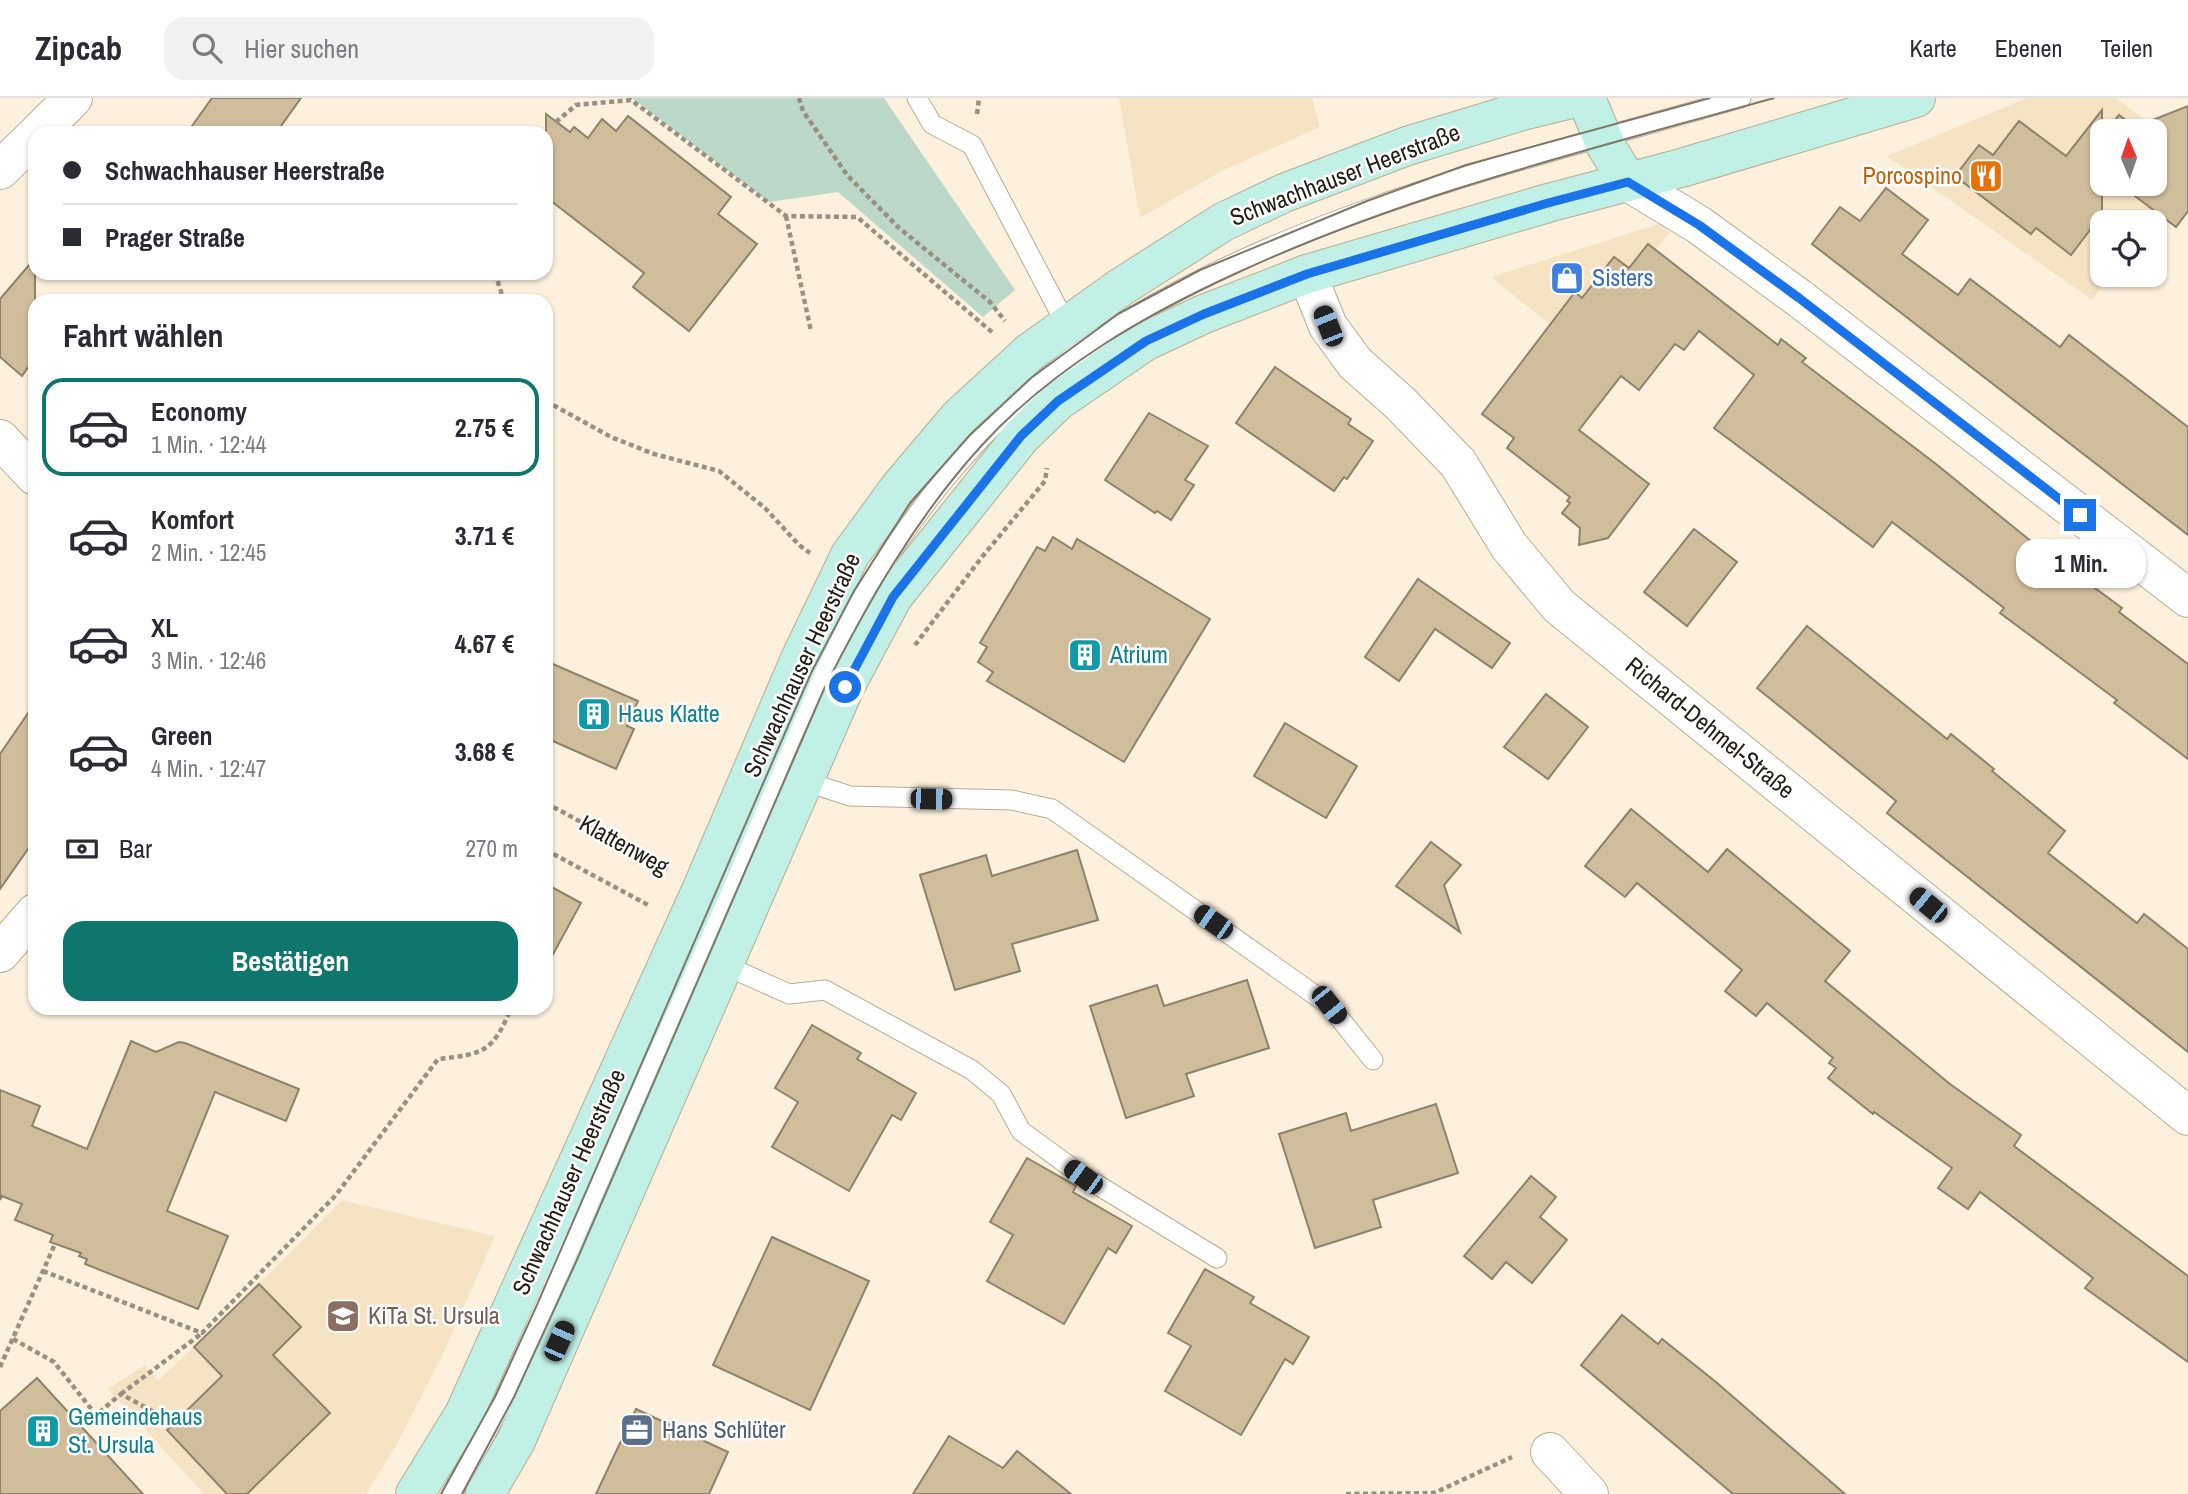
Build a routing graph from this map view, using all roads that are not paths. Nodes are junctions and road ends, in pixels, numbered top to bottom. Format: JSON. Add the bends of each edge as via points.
{"nodes":[{"id":1,"x":73,"y":98,"type":"edge"},
{"id":2,"x":917,"y":98,"type":"edge"},
{"id":3,"x":1575,"y":98,"type":"edge"},
{"id":4,"x":1586,"y":98,"type":"edge"},
{"id":5,"x":1741,"y":98,"type":"edge"},
{"id":6,"x":1916,"y":98,"type":"edge"},
{"id":7,"x":44,"y":126,"type":"edge"},
{"id":8,"x":1603,"y":138,"type":"junction"},
{"id":9,"x":28,"y":142,"type":"edge"},
{"id":10,"x":0,"y":170,"type":"edge"},
{"id":11,"x":1628,"y":182,"type":"junction"},
{"id":12,"x":1307,"y":274,"type":"junction"},
{"id":13,"x":1067,"y":326,"type":"junction"},
{"id":14,"x":0,"y":439,"type":"edge"},
{"id":15,"x":28,"y":469,"type":"edge"},
{"id":16,"x":2188,"y":598,"type":"edge"},
{"id":17,"x":804,"y":781,"type":"junction"},
{"id":18,"x":28,"y":921,"type":"edge"},
{"id":19,"x":0,"y":953,"type":"edge"},
{"id":20,"x":724,"y":965,"type":"junction"},
{"id":21,"x":1373,"y":1060,"type":"dead end"},
{"id":22,"x":2188,"y":1116,"type":"edge"},
{"id":23,"x":1217,"y":1258,"type":"dead end"},
{"id":24,"x":1550,"y":1452,"type":"road end"},
{"id":25,"x":415,"y":1494,"type":"edge"},
{"id":26,"x":452,"y":1494,"type":"edge"},
{"id":27,"x":485,"y":1494,"type":"edge"},
{"id":28,"x":1589,"y":1494,"type":"edge"}],
"edges":[{"from":1,"to":7,"type":"street"},
{"from":2,"to":13,"type":"lane","via":[[932,124],[972,145]]},
{"from":3,"to":13,"type":"main road","name":"Schwachhauser Heerstraße","via":[[1407,146],[1284,193],[1223,222]]},
{"from":4,"to":8,"type":"main road"},
{"from":5,"to":8,"type":"lane"},
{"from":6,"to":11,"type":"main road","name":"Schwachhauser Heerstraße"},
{"from":8,"to":11,"type":"main road"},
{"from":8,"to":26,"type":"lane","via":[[1419,191],[1300,236],[1174,293],[1049,375],[978,439],[937,486],[887,557],[818,678],[498,1410]]},
{"from":9,"to":10,"type":"street"},
{"from":11,"to":12,"type":"main road","name":"Schwachhauser Heerstraße"},
{"from":11,"to":16,"type":"street","via":[[1699,225],[1799,298]]},
{"from":12,"to":17,"type":"main road","name":"Schwachhauser Heerstraße","via":[[1146,341],[1058,401],[1021,436],[893,597],[845,687]]},
{"from":12,"to":22,"type":"street","name":"Richard-Dehmel-Straße","via":[[1328,326],[1355,363],[1458,463],[1509,546],[1559,606]]},
{"from":13,"to":25,"type":"main road","name":"Schwachhauser Heerstraße","via":[[960,416],[850,555],[464,1414]]},
{"from":14,"to":15,"type":"street"},
{"from":17,"to":20,"type":"main road","name":"Schwachhauser Heerstraße"},
{"from":17,"to":21,"type":"lane","name":"Schwachhauser Heerstraße","via":[[850,796],[1012,800],[1052,809],[1329,1005]]},
{"from":18,"to":19,"type":"street"},
{"from":20,"to":23,"type":"lane","via":[[789,994],[825,990],[972,1070],[1001,1094],[1021,1131],[1083,1177]]},
{"from":20,"to":27,"type":"main road","name":"Schwachhauser Heerstraße","via":[[516,1441]]},
{"from":24,"to":28,"type":"street"}]}
